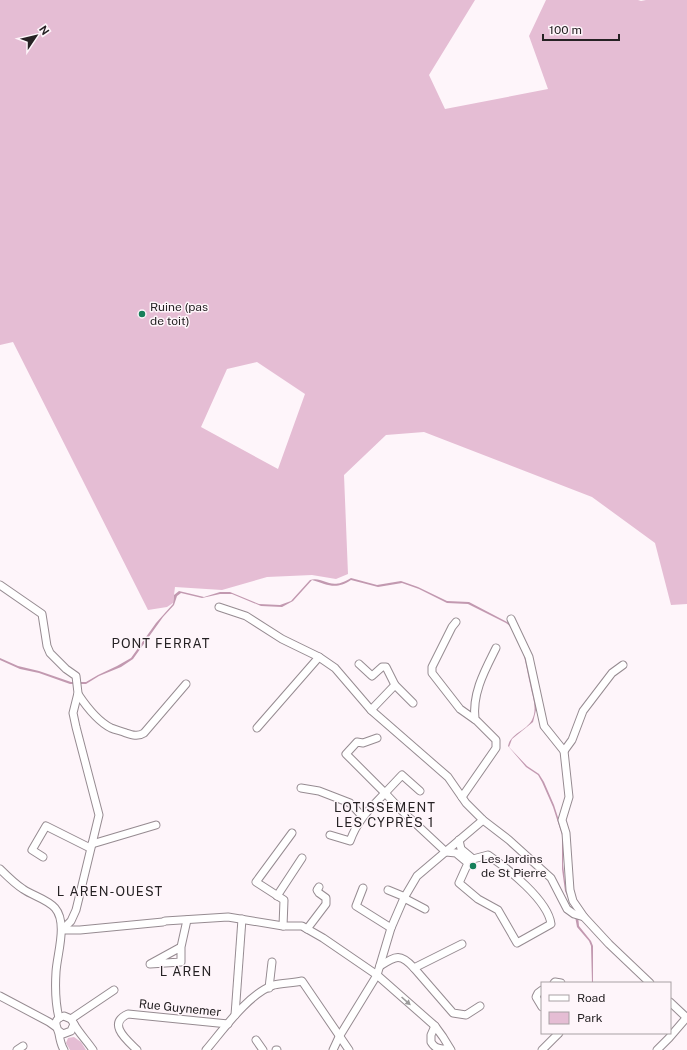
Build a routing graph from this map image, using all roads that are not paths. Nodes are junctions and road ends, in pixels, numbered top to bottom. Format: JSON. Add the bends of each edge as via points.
{"nodes":[{"id":1,"x":0,"y":585,"type":"edge"},
{"id":2,"x":219,"y":606,"type":"dead end"},
{"id":3,"x":511,"y":619,"type":"dead end"},
{"id":4,"x":456,"y":622,"type":"dead end"},
{"id":5,"x":496,"y":648,"type":"dead end"},
{"id":6,"x":319,"y":657,"type":"junction"},
{"id":7,"x":359,"y":664,"type":"dead end"},
{"id":8,"x":623,"y":665,"type":"dead end"},
{"id":9,"x":186,"y":684,"type":"dead end"},
{"id":10,"x":395,"y":685,"type":"junction"},
{"id":11,"x":78,"y":694,"type":"junction"},
{"id":12,"x":413,"y":703,"type":"dead end"},
{"id":13,"x":371,"y":710,"type":"junction"},
{"id":14,"x":475,"y":719,"type":"junction"},
{"id":15,"x":257,"y":728,"type":"dead end"},
{"id":16,"x":377,"y":738,"type":"dead end"},
{"id":17,"x":564,"y":751,"type":"junction"},
{"id":18,"x":301,"y":788,"type":"dead end"},
{"id":19,"x":420,"y":791,"type":"dead end"},
{"id":20,"x":386,"y":793,"type":"junction"},
{"id":21,"x":462,"y":797,"type":"junction"},
{"id":22,"x":362,"y":816,"type":"junction"},
{"id":23,"x":483,"y":820,"type":"junction"},
{"id":24,"x":156,"y":825,"type":"dead end"},
{"id":25,"x":292,"y":833,"type":"dead end"},
{"id":26,"x":330,"y":835,"type":"dead end"},
{"id":27,"x":459,"y":840,"type":"junction"},
{"id":28,"x":91,"y":846,"type":"junction"},
{"id":29,"x":446,"y":852,"type":"junction"},
{"id":30,"x":43,"y":857,"type":"dead end"},
{"id":31,"x":302,"y":858,"type":"dead end"},
{"id":32,"x":470,"y":861,"type":"junction"},
{"id":33,"x":0,"y":869,"type":"edge"},
{"id":34,"x":319,"y":887,"type":"dead end"},
{"id":35,"x":363,"y":888,"type":"dead end"},
{"id":36,"x":388,"y":890,"type":"dead end"},
{"id":37,"x":277,"y":896,"type":"junction"},
{"id":38,"x":404,"y":898,"type":"junction"},
{"id":39,"x":425,"y":910,"type":"dead end"},
{"id":40,"x":579,"y":916,"type":"junction"},
{"id":41,"x":242,"y":919,"type":"junction"},
{"id":42,"x":187,"y":920,"type":"junction"},
{"id":43,"x":283,"y":926,"type":"junction"},
{"id":44,"x":391,"y":928,"type":"junction"},
{"id":45,"x":307,"y":929,"type":"junction"},
{"id":46,"x":62,"y":930,"type":"junction"},
{"id":47,"x":462,"y":944,"type":"dead end"},
{"id":48,"x":180,"y":947,"type":"dead end"},
{"id":49,"x":272,"y":962,"type":"dead end"},
{"id":50,"x":380,"y":966,"type":"junction"},
{"id":51,"x":414,"y":968,"type":"junction"},
{"id":52,"x":378,"y":975,"type":"junction"},
{"id":53,"x":649,"y":982,"type":"edge"},
{"id":54,"x":269,"y":988,"type":"junction"},
{"id":55,"x":114,"y":990,"type":"dead end"},
{"id":56,"x":541,"y":991,"type":"edge"},
{"id":57,"x":0,"y":996,"type":"edge"},
{"id":58,"x":671,"y":1003,"type":"edge"},
{"id":59,"x":541,"y":1005,"type":"edge"},
{"id":60,"x":480,"y":1006,"type":"dead end"},
{"id":61,"x":235,"y":1015,"type":"junction"},
{"id":62,"x":687,"y":1018,"type":"edge"},
{"id":63,"x":228,"y":1024,"type":"junction"},
{"id":64,"x":66,"y":1025,"type":"junction"},
{"id":65,"x":435,"y":1026,"type":"junction"},
{"id":66,"x":558,"y":1034,"type":"edge"},
{"id":67,"x":339,"y":1037,"type":"junction"},
{"id":68,"x":256,"y":1040,"type":"dead end"},
{"id":69,"x":450,"y":1049,"type":"edge"},
{"id":70,"x":64,"y":1050,"type":"edge"},
{"id":71,"x":93,"y":1050,"type":"edge"},
{"id":72,"x":137,"y":1050,"type":"edge"},
{"id":73,"x":206,"y":1050,"type":"edge"},
{"id":74,"x":263,"y":1050,"type":"edge"},
{"id":75,"x":333,"y":1050,"type":"edge"},
{"id":76,"x":349,"y":1050,"type":"edge"},
{"id":77,"x":542,"y":1050,"type":"edge"},
{"id":78,"x":657,"y":1050,"type":"edge"}],
"edges":[{"from":1,"to":11,"type":"street","via":[[42,614],[50,653],[74,674]]},
{"from":2,"to":6,"type":"street","via":[[246,616],[282,639]]},
{"from":3,"to":17,"type":"street","via":[[529,657],[544,726]]},
{"from":4,"to":14,"type":"street","via":[[432,667],[432,673],[460,708]]},
{"from":5,"to":14,"type":"street","via":[[477,691],[473,708]]},
{"from":6,"to":13,"type":"street","via":[[335,668]]},
{"from":6,"to":15,"type":"street"},
{"from":7,"to":10,"type":"street","via":[[372,676],[382,667],[386,667]]},
{"from":8,"to":17,"type":"street","via":[[612,673],[583,711],[572,740]]},
{"from":9,"to":11,"type":"street","via":[[144,732],[138,735],[109,727],[96,717]]},
{"from":10,"to":12,"type":"street"},
{"from":10,"to":13,"type":"street"},
{"from":11,"to":28,"type":"street","via":[[73,713],[99,815]]},
{"from":13,"to":21,"type":"street","via":[[448,777]]},
{"from":14,"to":21,"type":"street","via":[[496,740],[496,748]]},
{"from":16,"to":20,"type":"street","via":[[363,743],[356,742],[346,754]]},
{"from":17,"to":40,"type":"street","via":[[569,797],[562,820],[566,833],[570,890]]},
{"from":18,"to":22,"type":"street","via":[[319,791],[350,803]]},
{"from":19,"to":20,"type":"street","via":[[402,775]]},
{"from":20,"to":22,"type":"street"},
{"from":20,"to":29,"type":"street"},
{"from":21,"to":23,"type":"street"},
{"from":22,"to":26,"type":"street","via":[[350,841]]},
{"from":23,"to":27,"type":"street"},
{"from":23,"to":40,"type":"street","via":[[551,878],[567,908]]},
{"from":24,"to":28,"type":"street"},
{"from":25,"to":37,"type":"street","via":[[256,882]]},
{"from":27,"to":29,"type":"street"},
{"from":27,"to":32,"type":"street","via":[[461,849]]},
{"from":28,"to":30,"type":"street","via":[[46,826],[32,850]]},
{"from":28,"to":46,"type":"street","via":[[76,910],[71,921]]},
{"from":29,"to":32,"type":"street","via":[[456,853]]},
{"from":29,"to":38,"type":"street","via":[[417,876]]},
{"from":31,"to":37,"type":"street"},
{"from":32,"to":32,"type":"street","via":[[459,883],[478,899],[498,910],[517,943],[551,924],[550,916],[538,899],[500,863],[488,855]]},
{"from":33,"to":46,"type":"street","via":[[23,889],[56,909]]},
{"from":34,"to":45,"type":"street","via":[[317,890],[326,898],[326,904]]},
{"from":35,"to":44,"type":"street","via":[[356,906]]},
{"from":36,"to":38,"type":"street"},
{"from":37,"to":43,"type":"street","via":[[284,900]]},
{"from":38,"to":39,"type":"street"},
{"from":38,"to":44,"type":"street"},
{"from":40,"to":53,"type":"street"},
{"from":41,"to":42,"type":"street","via":[[228,917]]},
{"from":41,"to":43,"type":"street"},
{"from":41,"to":61,"type":"street"},
{"from":42,"to":46,"type":"street"},
{"from":42,"to":48,"type":"street"},
{"from":43,"to":45,"type":"street","via":[[302,926]]},
{"from":44,"to":50,"type":"street"},
{"from":45,"to":52,"type":"street"},
{"from":46,"to":64,"type":"street","via":[[56,959],[55,995],[57,1008]]},
{"from":47,"to":51,"type":"street"},
{"from":49,"to":54,"type":"street"},
{"from":50,"to":51,"type":"street","via":[[400,957]]},
{"from":50,"to":52,"type":"street"},
{"from":51,"to":60,"type":"street","via":[[453,1013],[466,1016]]},
{"from":52,"to":65,"type":"street","one_way":true},
{"from":52,"to":67,"type":"street"},
{"from":54,"to":61,"type":"street","via":[[258,994]]},
{"from":54,"to":67,"type":"street","via":[[302,981]]},
{"from":55,"to":64,"type":"street"},
{"from":56,"to":59,"type":"street","via":[[536,997]]},
{"from":57,"to":64,"type":"street","via":[[49,1022]]},
{"from":58,"to":62,"type":"street"},
{"from":61,"to":63,"type":"street"},
{"from":62,"to":78,"type":"street"},
{"from":63,"to":72,"type":"street","name":"Rue Guynemer","via":[[128,1014],[120,1020],[120,1031]]},
{"from":63,"to":73,"type":"street"},
{"from":64,"to":70,"type":"street","via":[[60,1042]]},
{"from":64,"to":71,"type":"street","via":[[83,1036]]},
{"from":65,"to":69,"type":"street"},
{"from":65,"to":69,"type":"street","via":[[431,1042],[437,1048]]},
{"from":66,"to":77,"type":"street"},
{"from":67,"to":75,"type":"street"},
{"from":67,"to":76,"type":"street"},
{"from":68,"to":74,"type":"street"}]}
